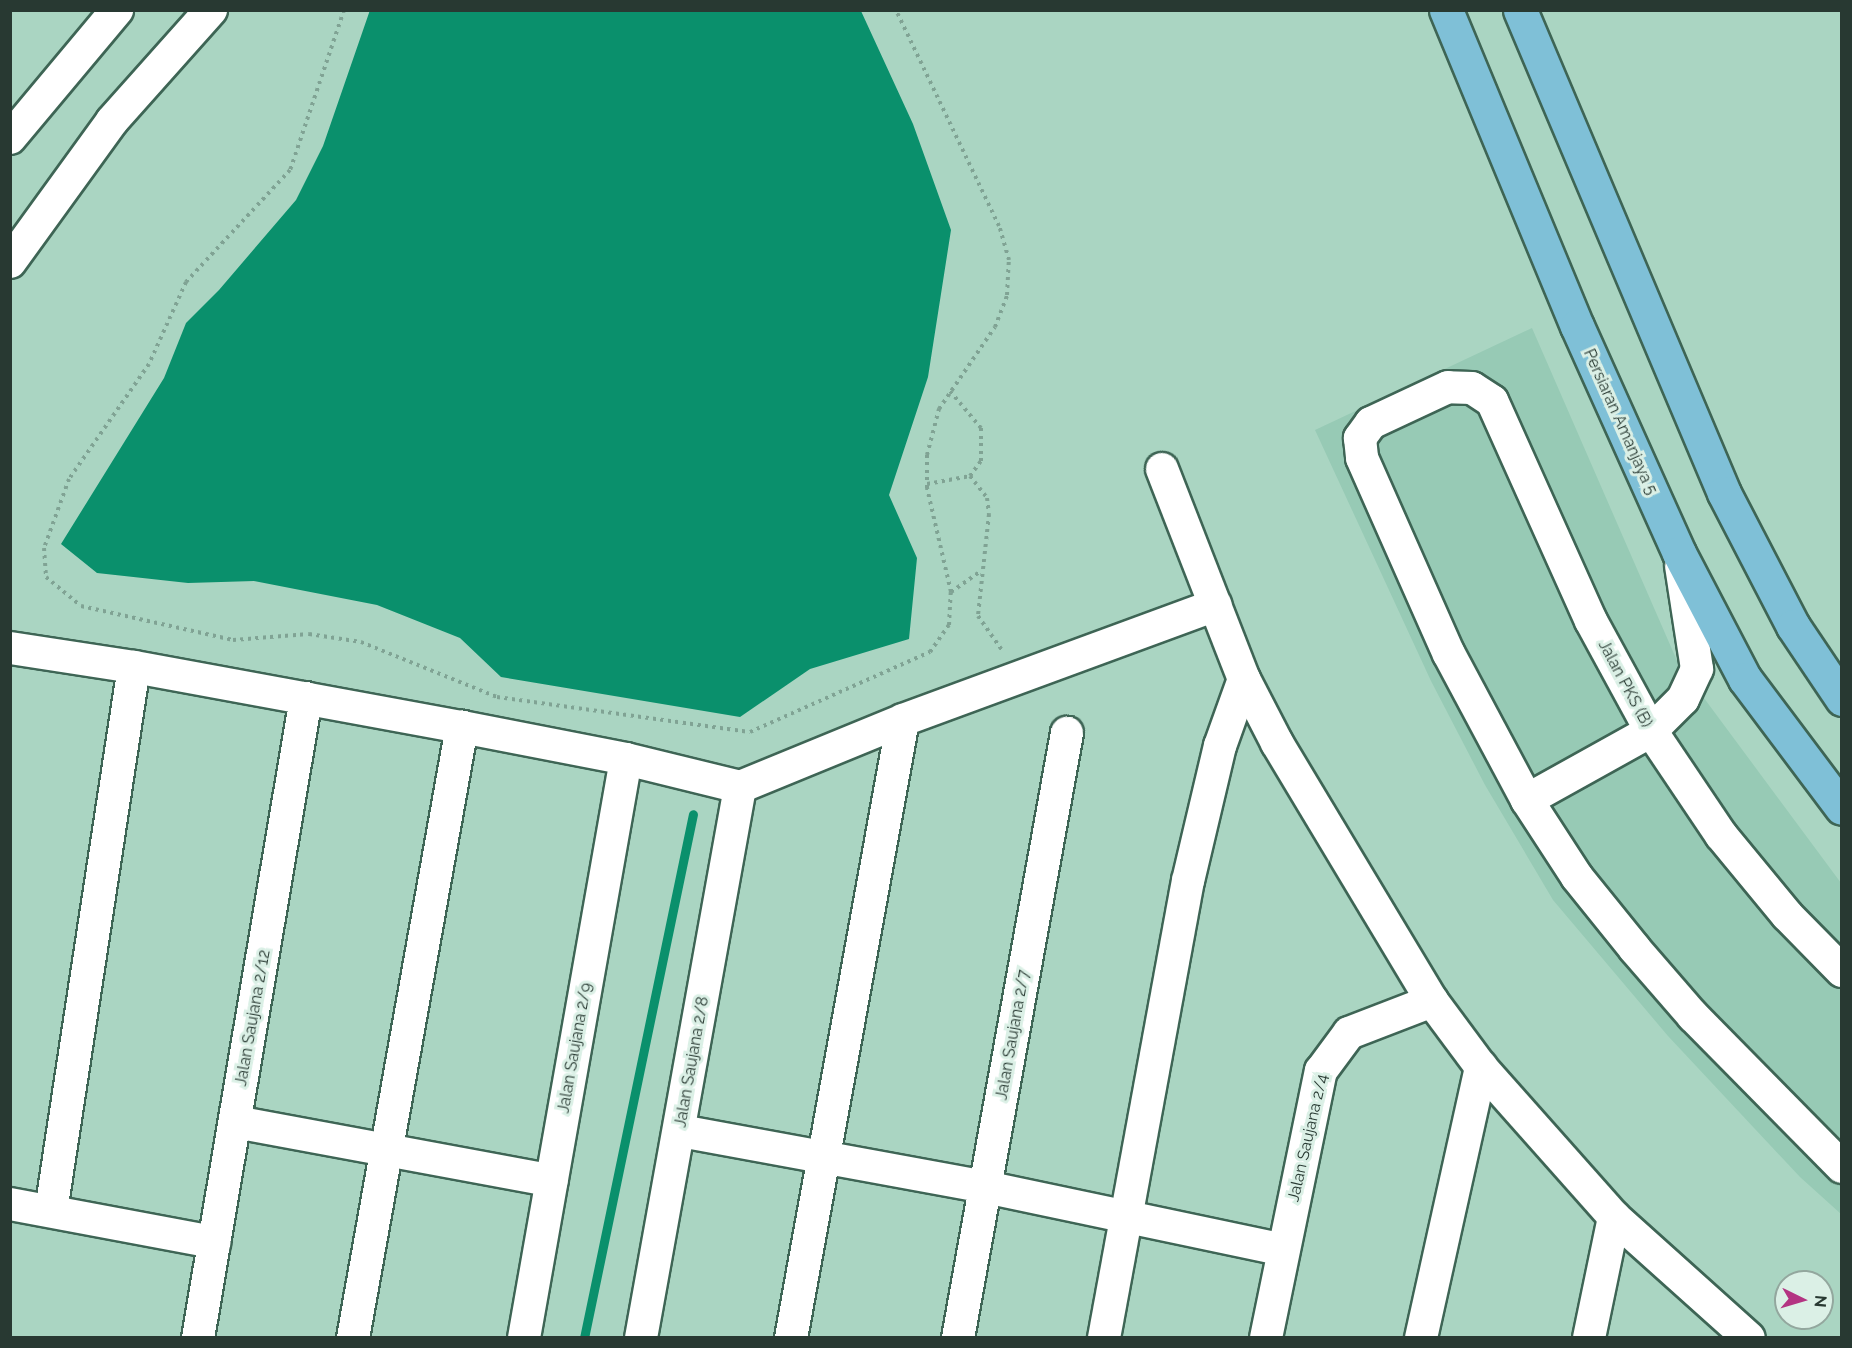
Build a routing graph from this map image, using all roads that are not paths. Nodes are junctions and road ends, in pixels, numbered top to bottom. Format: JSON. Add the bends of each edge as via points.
{"nodes":[{"id":1,"x":117,"y":10,"type":"edge"},
{"id":2,"x":211,"y":10,"type":"edge"},
{"id":3,"x":1446,"y":10,"type":"edge"},
{"id":4,"x":1520,"y":10,"type":"edge"},
{"id":5,"x":10,"y":138,"type":"edge"},
{"id":6,"x":10,"y":262,"type":"edge"},
{"id":7,"x":1162,"y":469,"type":"dead end"},
{"id":8,"x":1679,"y":553,"type":"junction"},
{"id":9,"x":1216,"y":605,"type":"junction"},
{"id":10,"x":10,"y":648,"type":"edge"},
{"id":11,"x":134,"y":667,"type":"junction"},
{"id":12,"x":1244,"y":679,"type":"junction"},
{"id":13,"x":306,"y":698,"type":"junction"},
{"id":14,"x":1842,"y":699,"type":"edge"},
{"id":15,"x":903,"y":720,"type":"junction"},
{"id":16,"x":462,"y":727,"type":"junction"},
{"id":17,"x":1651,"y":731,"type":"junction"},
{"id":18,"x":1067,"y":733,"type":"dead end"},
{"id":19,"x":626,"y":759,"type":"junction"},
{"id":20,"x":740,"y":787,"type":"junction"},
{"id":21,"x":1527,"y":800,"type":"junction"},
{"id":22,"x":1842,"y":807,"type":"edge"},
{"id":23,"x":1842,"y":971,"type":"edge"},
{"id":24,"x":1432,"y":1001,"type":"junction"},
{"id":25,"x":1481,"y":1067,"type":"junction"},
{"id":26,"x":235,"y":1122,"type":"junction"},
{"id":27,"x":680,"y":1131,"type":"junction"},
{"id":28,"x":386,"y":1148,"type":"junction"},
{"id":29,"x":823,"y":1156,"type":"junction"},
{"id":30,"x":1842,"y":1167,"type":"edge"},
{"id":31,"x":552,"y":1181,"type":"junction"},
{"id":32,"x":986,"y":1187,"type":"junction"},
{"id":33,"x":10,"y":1204,"type":"edge"},
{"id":34,"x":51,"y":1211,"type":"junction"},
{"id":35,"x":1614,"y":1217,"type":"junction"},
{"id":36,"x":1127,"y":1219,"type":"junction"},
{"id":37,"x":214,"y":1242,"type":"junction"},
{"id":38,"x":1282,"y":1250,"type":"junction"},
{"id":39,"x":1747,"y":1337,"type":"edge"},
{"id":40,"x":198,"y":1338,"type":"edge"},
{"id":41,"x":353,"y":1338,"type":"edge"},
{"id":42,"x":524,"y":1338,"type":"edge"},
{"id":43,"x":641,"y":1338,"type":"edge"},
{"id":44,"x":791,"y":1338,"type":"edge"},
{"id":45,"x":958,"y":1338,"type":"edge"},
{"id":46,"x":1104,"y":1338,"type":"edge"},
{"id":47,"x":1266,"y":1338,"type":"edge"},
{"id":48,"x":1420,"y":1338,"type":"edge"},
{"id":49,"x":1589,"y":1338,"type":"edge"}],
"edges":[{"from":1,"to":5,"type":"street"},
{"from":2,"to":6,"type":"street","via":[[105,130]]},
{"from":3,"to":8,"type":"main road","name":"Persiaran Amanjaya 5","via":[[1577,326]]},
{"from":4,"to":14,"type":"main road","via":[[1724,493],[1793,626]]},
{"from":7,"to":9,"type":"street"},
{"from":8,"to":17,"type":"street","via":[[1697,669],[1683,699]]},
{"from":8,"to":22,"type":"main road","name":"Persiaran Amanjaya 5","via":[[1745,679]]},
{"from":9,"to":12,"type":"street"},
{"from":9,"to":15,"type":"street"},
{"from":10,"to":11,"type":"street"},
{"from":11,"to":13,"type":"street"},
{"from":11,"to":34,"type":"street"},
{"from":12,"to":24,"type":"street","via":[[1277,743]]},
{"from":12,"to":36,"type":"street","via":[[1220,746],[1188,880]]},
{"from":13,"to":16,"type":"street"},
{"from":13,"to":26,"type":"street","name":"Jalan Saujana 2/12"},
{"from":15,"to":20,"type":"street"},
{"from":15,"to":29,"type":"street"},
{"from":16,"to":19,"type":"street"},
{"from":16,"to":28,"type":"street"},
{"from":17,"to":21,"type":"street"},
{"from":17,"to":21,"type":"street","name":"Jalan PKS (B)","via":[[1591,621],[1492,401],[1472,388],[1448,387],[1371,423],[1360,438],[1362,458],[1449,654]]},
{"from":17,"to":23,"type":"street","name":"Jalan PKS (B)","via":[[1721,835],[1787,915]]},
{"from":18,"to":32,"type":"street","name":"Jalan Saujana 2/7"},
{"from":19,"to":20,"type":"street"},
{"from":19,"to":31,"type":"street","name":"Jalan Saujana 2/9"},
{"from":20,"to":27,"type":"street","name":"Jalan Saujana 2/8"},
{"from":21,"to":30,"type":"street","via":[[1577,877],[1657,974]]},
{"from":24,"to":25,"type":"street"},
{"from":24,"to":38,"type":"street","name":"Jalan Saujana 2/4","via":[[1349,1034],[1321,1071]]},
{"from":25,"to":35,"type":"street"},
{"from":25,"to":48,"type":"street"},
{"from":26,"to":28,"type":"street"},
{"from":26,"to":37,"type":"street","name":"Jalan Saujana 2/12"},
{"from":27,"to":29,"type":"street"},
{"from":27,"to":43,"type":"street","name":"Jalan Saujana 2/8"},
{"from":28,"to":31,"type":"street"},
{"from":28,"to":41,"type":"street"},
{"from":29,"to":32,"type":"street"},
{"from":29,"to":44,"type":"street"},
{"from":31,"to":42,"type":"street","name":"Jalan Saujana 2/9"},
{"from":32,"to":36,"type":"street"},
{"from":32,"to":45,"type":"street","name":"Jalan Saujana 2/7"},
{"from":33,"to":34,"type":"street"},
{"from":34,"to":37,"type":"street"},
{"from":35,"to":39,"type":"street"},
{"from":35,"to":49,"type":"street"},
{"from":36,"to":38,"type":"street"},
{"from":36,"to":46,"type":"street"},
{"from":37,"to":40,"type":"street","name":"Jalan Saujana 2/12"},
{"from":38,"to":47,"type":"street","name":"Jalan Saujana 2/4"}]}
